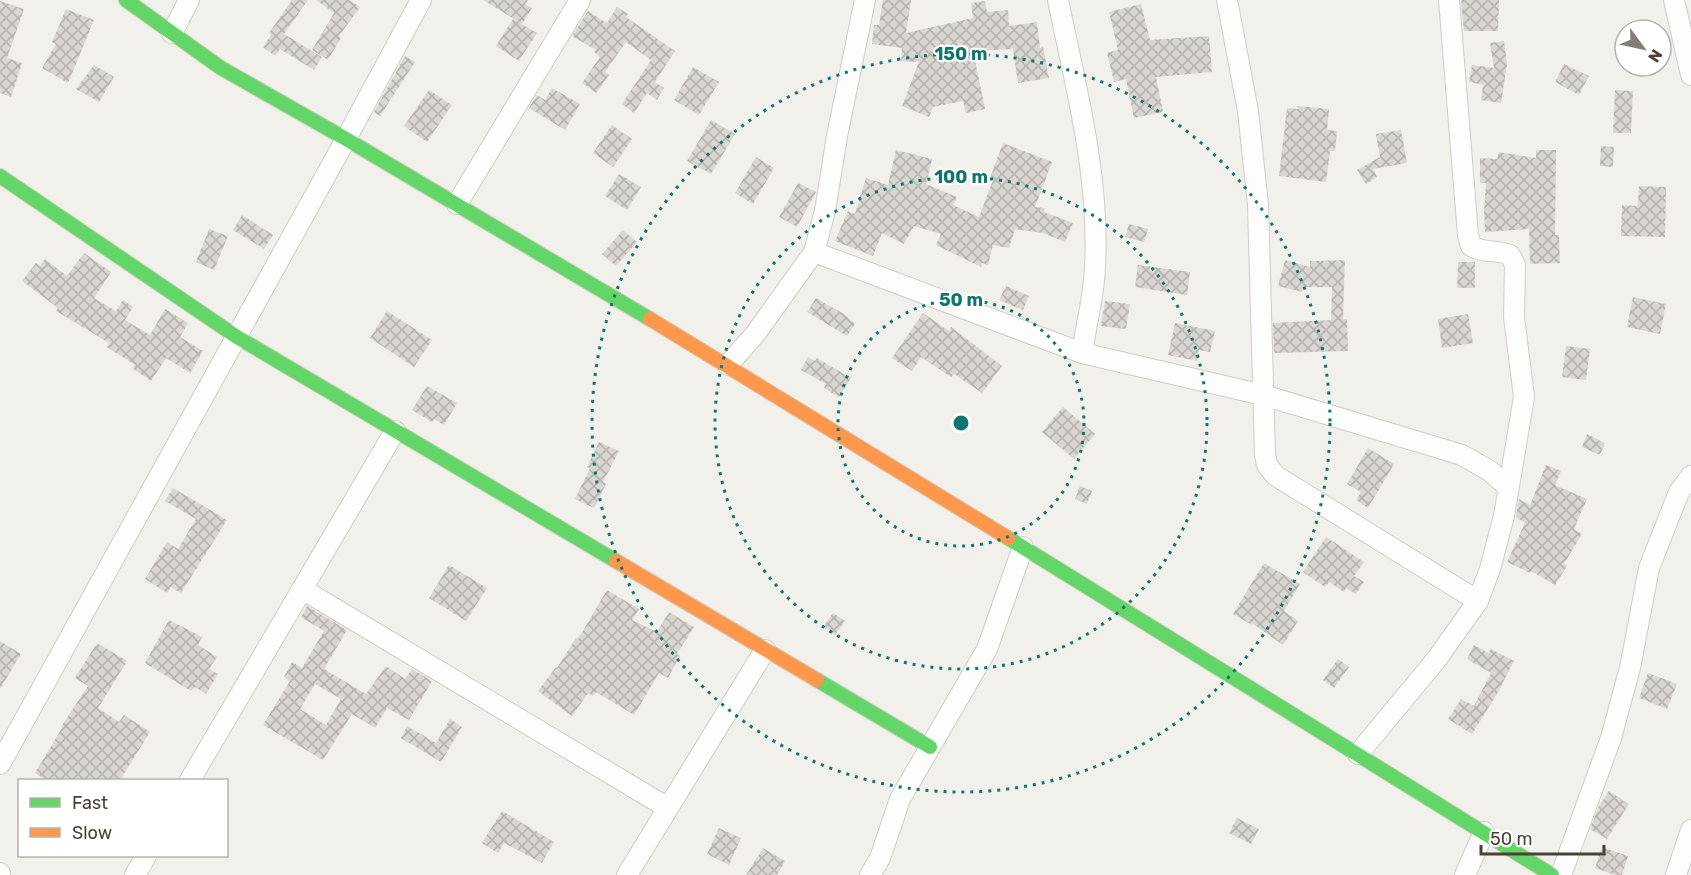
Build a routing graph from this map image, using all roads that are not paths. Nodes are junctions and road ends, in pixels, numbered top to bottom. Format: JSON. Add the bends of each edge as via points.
{"nodes":[{"id":1,"x":126,"y":0,"type":"edge"},
{"id":2,"x":189,"y":0,"type":"edge"},
{"id":3,"x":421,"y":0,"type":"edge"},
{"id":4,"x":580,"y":0,"type":"edge"},
{"id":5,"x":865,"y":0,"type":"edge"},
{"id":6,"x":1058,"y":0,"type":"edge"},
{"id":7,"x":1227,"y":0,"type":"edge"},
{"id":8,"x":1449,"y":0,"type":"edge"},
{"id":9,"x":1674,"y":0,"type":"edge"},
{"id":10,"x":172,"y":33,"type":"junction"},
{"id":11,"x":1691,"y":75,"type":"edge"},
{"id":12,"x":346,"y":139,"type":"junction"},
{"id":13,"x":0,"y":176,"type":"edge"},
{"id":14,"x":457,"y":204,"type":"junction"},
{"id":15,"x":814,"y":252,"type":"junction"},
{"id":16,"x":237,"y":337,"type":"junction"},
{"id":17,"x":1082,"y":354,"type":"junction"},
{"id":18,"x":728,"y":365,"type":"junction"},
{"id":19,"x":1263,"y":395,"type":"junction"},
{"id":20,"x":395,"y":431,"type":"junction"},
{"id":21,"x":1691,"y":476,"type":"edge"},
{"id":22,"x":1509,"y":488,"type":"junction"},
{"id":23,"x":1023,"y":547,"type":"junction"},
{"id":24,"x":302,"y":589,"type":"junction"},
{"id":25,"x":1478,"y":601,"type":"junction"},
{"id":26,"x":765,"y":650,"type":"junction"},
{"id":27,"x":930,"y":747,"type":"junction"},
{"id":28,"x":1358,"y":754,"type":"junction"},
{"id":29,"x":0,"y":764,"type":"edge"},
{"id":30,"x":191,"y":779,"type":"edge"},
{"id":31,"x":668,"y":808,"type":"junction"},
{"id":32,"x":1691,"y":830,"type":"edge"},
{"id":33,"x":1484,"y":832,"type":"junction"},
{"id":34,"x":145,"y":857,"type":"edge"},
{"id":35,"x":135,"y":875,"type":"edge"},
{"id":36,"x":627,"y":875,"type":"edge"},
{"id":37,"x":870,"y":875,"type":"edge"},
{"id":38,"x":1466,"y":875,"type":"edge"},
{"id":39,"x":1552,"y":875,"type":"edge"},
{"id":40,"x":1561,"y":875,"type":"edge"},
{"id":41,"x":1676,"y":875,"type":"edge"}],
"edges":[{"from":1,"to":10,"type":"street"},
{"from":2,"to":10,"type":"street"},
{"from":3,"to":12,"type":"street"},
{"from":4,"to":14,"type":"street"},
{"from":5,"to":15,"type":"street"},
{"from":6,"to":17,"type":"street","via":[[1095,201],[1095,269]]},
{"from":7,"to":19,"type":"street","via":[[1248,111],[1258,205]]},
{"from":8,"to":22,"type":"street","via":[[1468,235],[1471,246],[1482,252],[1499,250],[1510,255],[1515,265],[1514,317],[1524,397]]},
{"from":9,"to":11,"type":"street"},
{"from":10,"to":12,"type":"street","via":[[221,68]]},
{"from":12,"to":14,"type":"street"},
{"from":12,"to":16,"type":"street"},
{"from":13,"to":16,"type":"street"},
{"from":14,"to":18,"type":"street"},
{"from":15,"to":17,"type":"street"},
{"from":15,"to":18,"type":"street"},
{"from":16,"to":20,"type":"street"},
{"from":16,"to":29,"type":"street"},
{"from":17,"to":19,"type":"street"},
{"from":18,"to":23,"type":"street"},
{"from":19,"to":22,"type":"street","via":[[1462,455]]},
{"from":19,"to":25,"type":"street","via":[[1264,455],[1275,476]]},
{"from":20,"to":24,"type":"street"},
{"from":20,"to":26,"type":"street"},
{"from":21,"to":40,"type":"street","via":[[1679,492],[1649,568],[1614,728]]},
{"from":22,"to":25,"type":"street","via":[[1490,569]]},
{"from":23,"to":27,"type":"street","via":[[987,649]]},
{"from":23,"to":28,"type":"street"},
{"from":24,"to":30,"type":"street"},
{"from":24,"to":31,"type":"street"},
{"from":25,"to":28,"type":"street","via":[[1436,660]]},
{"from":26,"to":27,"type":"street"},
{"from":26,"to":31,"type":"street"},
{"from":27,"to":37,"type":"street","via":[[900,799],[880,858]]},
{"from":28,"to":33,"type":"street"},
{"from":31,"to":36,"type":"street"},
{"from":32,"to":41,"type":"street"},
{"from":33,"to":38,"type":"street"},
{"from":33,"to":39,"type":"street"},
{"from":34,"to":35,"type":"street"}]}
